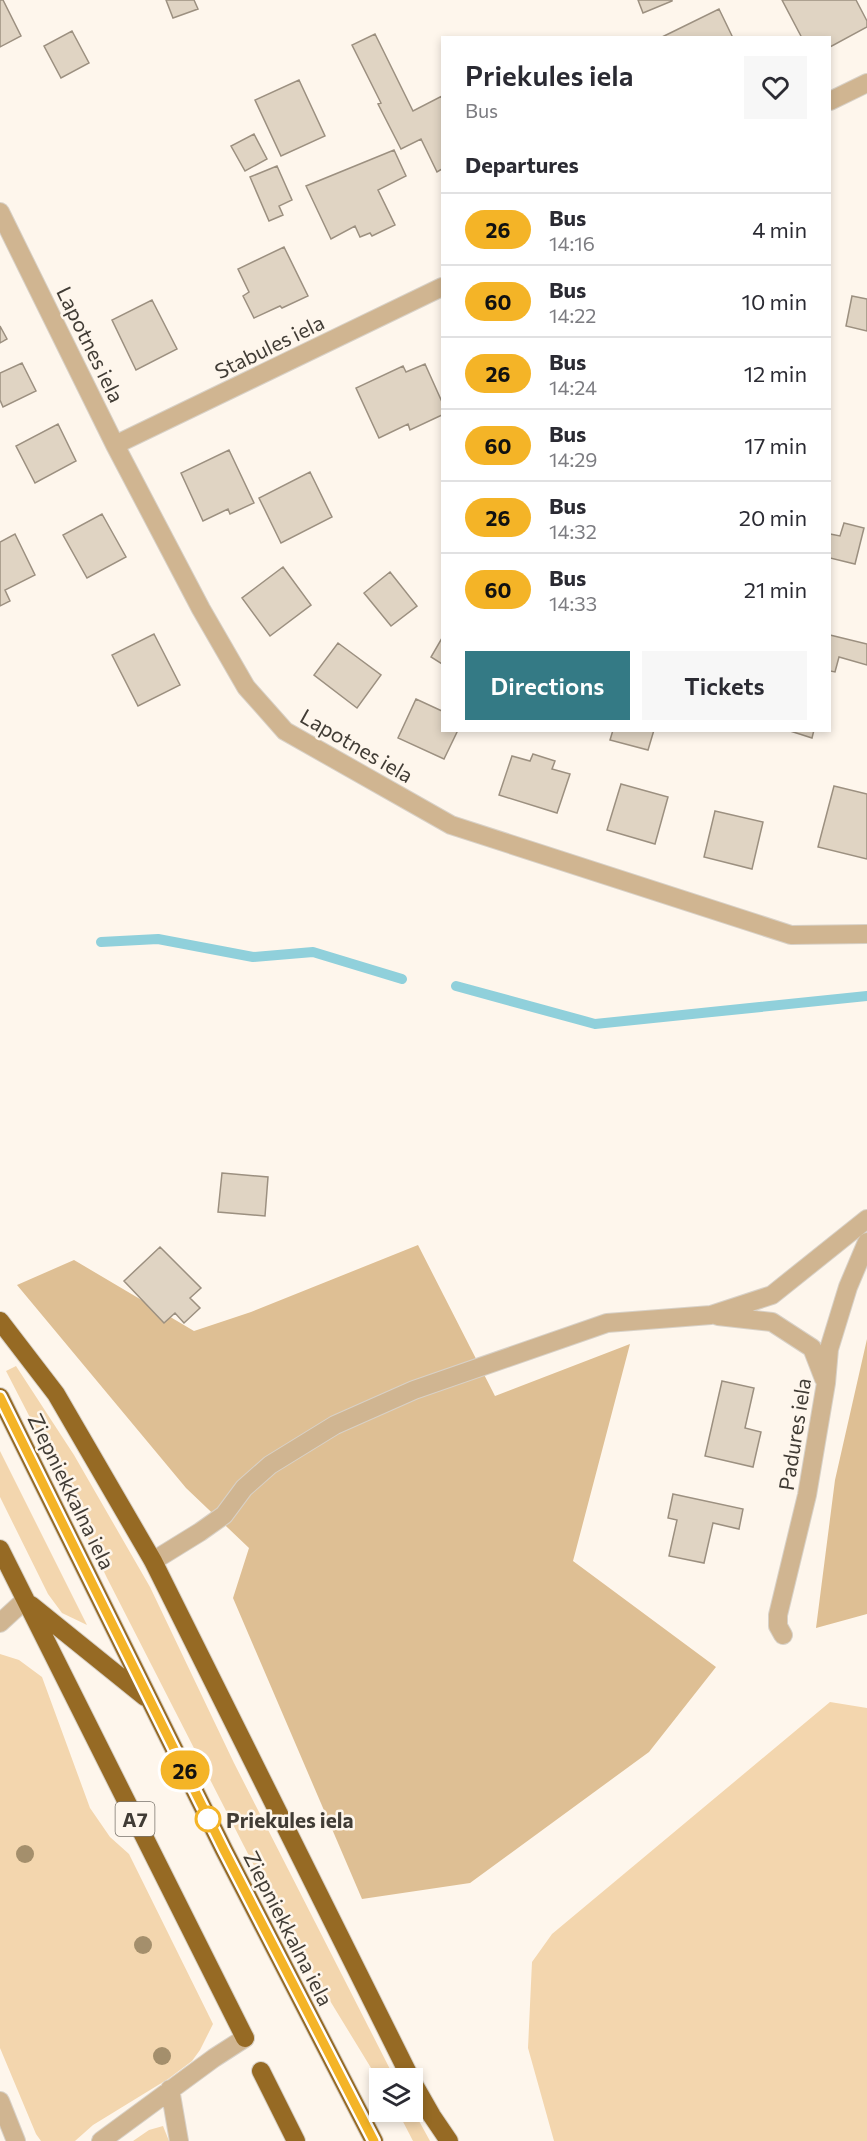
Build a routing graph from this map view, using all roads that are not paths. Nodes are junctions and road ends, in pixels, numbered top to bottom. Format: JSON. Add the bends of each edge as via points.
{"nodes":[{"id":1,"x":867,"y":83,"type":"edge"},
{"id":2,"x":831,"y":101,"type":"edge"},
{"id":3,"x":0,"y":212,"type":"edge"},
{"id":4,"x":441,"y":287,"type":"edge"},
{"id":5,"x":115,"y":445,"type":"junction"},
{"id":6,"x":867,"y":934,"type":"edge"},
{"id":7,"x":867,"y":1219,"type":"edge"},
{"id":8,"x":867,"y":1242,"type":"edge"},
{"id":9,"x":711,"y":1315,"type":"junction"},
{"id":10,"x":0,"y":1321,"type":"edge"},
{"id":11,"x":826,"y":1383,"type":"junction"},
{"id":12,"x":0,"y":1397,"type":"edge"},
{"id":13,"x":0,"y":1549,"type":"edge"},
{"id":14,"x":153,"y":1561,"type":"junction"},
{"id":15,"x":25,"y":1600,"type":"junction"},
{"id":16,"x":0,"y":1623,"type":"edge"},
{"id":17,"x":783,"y":1635,"type":"dead end"},
{"id":18,"x":151,"y":1702,"type":"junction"},
{"id":19,"x":245,"y":2038,"type":"joint"},
{"id":20,"x":406,"y":2068,"type":"edge"},
{"id":21,"x":261,"y":2071,"type":"dead end"},
{"id":22,"x":171,"y":2089,"type":"junction"},
{"id":23,"x":423,"y":2100,"type":"edge"},
{"id":24,"x":0,"y":2101,"type":"edge"},
{"id":25,"x":16,"y":2141,"type":"edge"},
{"id":26,"x":101,"y":2141,"type":"edge"},
{"id":27,"x":179,"y":2141,"type":"edge"},
{"id":28,"x":297,"y":2141,"type":"edge"},
{"id":29,"x":374,"y":2141,"type":"edge"},
{"id":30,"x":449,"y":2141,"type":"edge"}],
"edges":[{"from":1,"to":2,"type":"street"},
{"from":3,"to":5,"type":"street","name":"Lapotnes iela"},
{"from":4,"to":5,"type":"street","name":"Stabules iela"},
{"from":5,"to":6,"type":"street","name":"Lapotnes iela","via":[[246,687],[285,731],[451,825],[791,935]]},
{"from":7,"to":9,"type":"street","via":[[772,1295]]},
{"from":8,"to":11,"type":"street","name":"Padures iela","via":[[829,1349]]},
{"from":9,"to":11,"type":"street","via":[[772,1322],[812,1348]]},
{"from":9,"to":14,"type":"street","via":[[606,1323],[394,1398],[335,1425],[270,1465],[244,1488],[224,1515]]},
{"from":10,"to":14,"type":"highway","via":[[56,1394]]},
{"from":11,"to":17,"type":"street","name":"Padures iela","via":[[807,1495],[778,1615]]},
{"from":12,"to":18,"type":"highway","name":"Ziepniekkalna iela","number":"A7"},
{"from":13,"to":15,"type":"highway","name":"Ziepniekkalna iela","number":"A7"},
{"from":14,"to":20,"type":"highway"},
{"from":15,"to":16,"type":"street"},
{"from":15,"to":18,"type":"highway","name":"Ziepniekkalna iela","number":"A7"},
{"from":15,"to":19,"type":"highway","name":"Ziepniekkalna iela","number":"A7"},
{"from":18,"to":29,"type":"highway","name":"Ziepniekkalna iela","number":"A7"},
{"from":19,"to":22,"type":"street"},
{"from":21,"to":28,"type":"highway"},
{"from":22,"to":26,"type":"street"},
{"from":22,"to":27,"type":"street"},
{"from":23,"to":30,"type":"highway"},
{"from":24,"to":25,"type":"street"}]}
